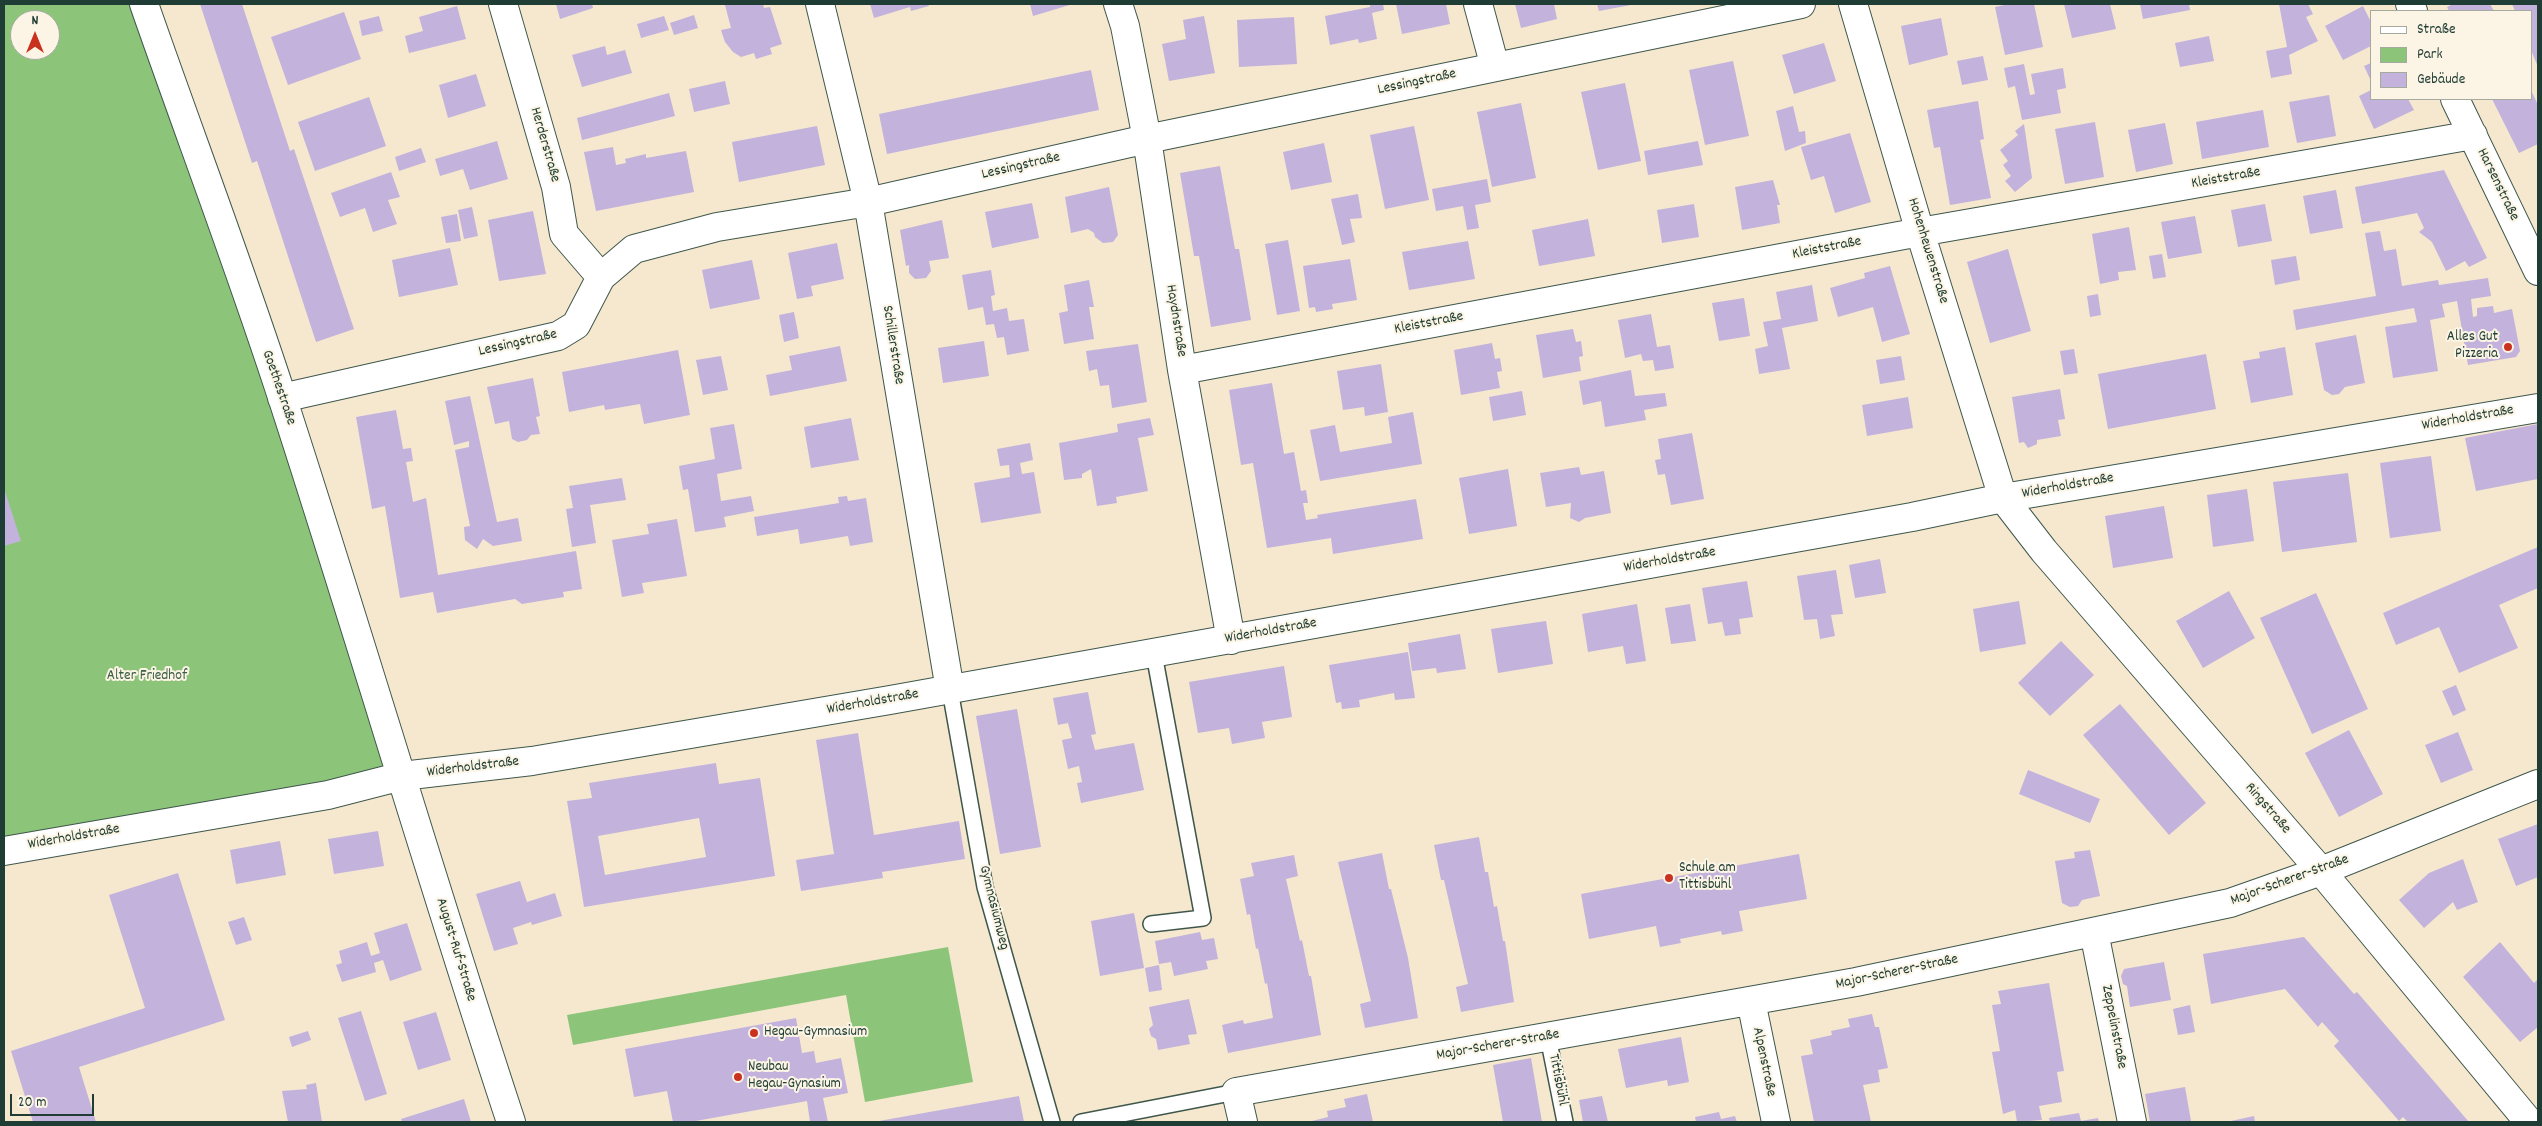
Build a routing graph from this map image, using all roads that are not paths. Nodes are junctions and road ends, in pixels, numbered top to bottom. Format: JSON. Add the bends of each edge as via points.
{"nodes":[{"id":1,"x":144,"y":4,"type":"edge"},
{"id":2,"x":503,"y":4,"type":"edge"},
{"id":3,"x":820,"y":4,"type":"edge"},
{"id":4,"x":1118,"y":4,"type":"edge"},
{"id":5,"x":1478,"y":4,"type":"edge"},
{"id":6,"x":1801,"y":4,"type":"edge"},
{"id":7,"x":1853,"y":4,"type":"edge"},
{"id":8,"x":1495,"y":68,"type":"junction"},
{"id":9,"x":2456,"y":100,"type":"edge"},
{"id":10,"x":2473,"y":135,"type":"junction"},
{"id":11,"x":1147,"y":138,"type":"junction"},
{"id":12,"x":868,"y":202,"type":"junction"},
{"id":13,"x":1920,"y":232,"type":"junction"},
{"id":14,"x":2538,"y":271,"type":"edge"},
{"id":15,"x":601,"y":277,"type":"junction"},
{"id":16,"x":1182,"y":370,"type":"junction"},
{"id":17,"x":282,"y":398,"type":"junction"},
{"id":18,"x":2538,"y":408,"type":"edge"},
{"id":19,"x":2003,"y":498,"type":"junction"},
{"id":20,"x":1231,"y":640,"type":"junction"},
{"id":21,"x":1154,"y":654,"type":"junction"},
{"id":22,"x":950,"y":690,"type":"junction"},
{"id":23,"x":402,"y":776,"type":"junction"},
{"id":24,"x":2538,"y":784,"type":"edge"},
{"id":25,"x":4,"y":851,"type":"edge"},
{"id":26,"x":2321,"y":871,"type":"junction"},
{"id":27,"x":1151,"y":924,"type":"dead end"},
{"id":28,"x":2094,"y":932,"type":"junction"},
{"id":29,"x":1751,"y":1001,"type":"junction"},
{"id":30,"x":1548,"y":1037,"type":"junction"},
{"id":31,"x":1236,"y":1092,"type":"junction"},
{"id":32,"x":511,"y":1122,"type":"edge"},
{"id":33,"x":1052,"y":1122,"type":"edge"},
{"id":34,"x":1081,"y":1122,"type":"edge"},
{"id":35,"x":1243,"y":1122,"type":"edge"},
{"id":36,"x":1565,"y":1122,"type":"edge"},
{"id":37,"x":1776,"y":1122,"type":"edge"},
{"id":38,"x":2132,"y":1122,"type":"edge"},
{"id":39,"x":2529,"y":1122,"type":"edge"}],
"edges":[{"from":1,"to":17,"type":"street","name":"Goethestraße"},
{"from":2,"to":15,"type":"street","name":"Herderstraße","via":[[556,187],[564,234]]},
{"from":3,"to":12,"type":"street","name":"Schillerstraße"},
{"from":4,"to":11,"type":"street","name":"Haydnstraße"},
{"from":5,"to":8,"type":"street"},
{"from":6,"to":8,"type":"street","name":"Lessingstraße"},
{"from":7,"to":13,"type":"street","name":"Hohenhewenstraße"},
{"from":8,"to":11,"type":"street","name":"Lessingstraße"},
{"from":9,"to":10,"type":"street","name":"Harsenstraße"},
{"from":10,"to":13,"type":"street","name":"Kleiststraße"},
{"from":10,"to":14,"type":"street","name":"Harsenstraße"},
{"from":11,"to":12,"type":"street","name":"Lessingstraße"},
{"from":11,"to":16,"type":"street","name":"Haydnstraße"},
{"from":12,"to":15,"type":"street","name":"Lessingstraße","via":[[717,226],[634,250]]},
{"from":12,"to":22,"type":"street","name":"Schillerstraße"},
{"from":13,"to":16,"type":"street","name":"Kleiststraße"},
{"from":13,"to":19,"type":"street","name":"Hohenhewenstraße"},
{"from":15,"to":17,"type":"street","name":"Lessingstraße","via":[[576,325],[558,336]]},
{"from":16,"to":20,"type":"street","name":"Haydnstraße"},
{"from":17,"to":23,"type":"street","name":"Goethestraße"},
{"from":18,"to":19,"type":"street","name":"Widerholdstraße"},
{"from":19,"to":20,"type":"street","name":"Widerholdstraße"},
{"from":19,"to":26,"type":"street","name":"Ringstraße","via":[[2044,551]]},
{"from":20,"to":21,"type":"street","name":"Widerholdstraße"},
{"from":21,"to":22,"type":"street","name":"Widerholdstraße"},
{"from":21,"to":27,"type":"lane","via":[[1204,918]]},
{"from":22,"to":23,"type":"street","name":"Widerholdstraße","via":[[532,761]]},
{"from":22,"to":33,"type":"lane","name":"Gymnasiumweg","via":[[985,887]]},
{"from":23,"to":25,"type":"street","name":"Widerholdstraße","via":[[328,795]]},
{"from":23,"to":32,"type":"street","name":"August-Ruf-Straße"},
{"from":24,"to":26,"type":"street","name":"Major-Scherer-Straße"},
{"from":26,"to":28,"type":"street","name":"Major-Scherer-Straße","via":[[2230,903]]},
{"from":26,"to":39,"type":"street","name":"Ringstraße"},
{"from":28,"to":29,"type":"street","name":"Major-Scherer-Straße"},
{"from":28,"to":38,"type":"street","name":"Zeppelinstraße"},
{"from":29,"to":30,"type":"street","name":"Major-Scherer-Straße"},
{"from":29,"to":37,"type":"street","name":"Alpenstraße"},
{"from":30,"to":31,"type":"street","name":"Major-Scherer-Straße"},
{"from":30,"to":36,"type":"lane","name":"Tittisbühl"},
{"from":31,"to":34,"type":"lane"},
{"from":31,"to":35,"type":"street"}]}
